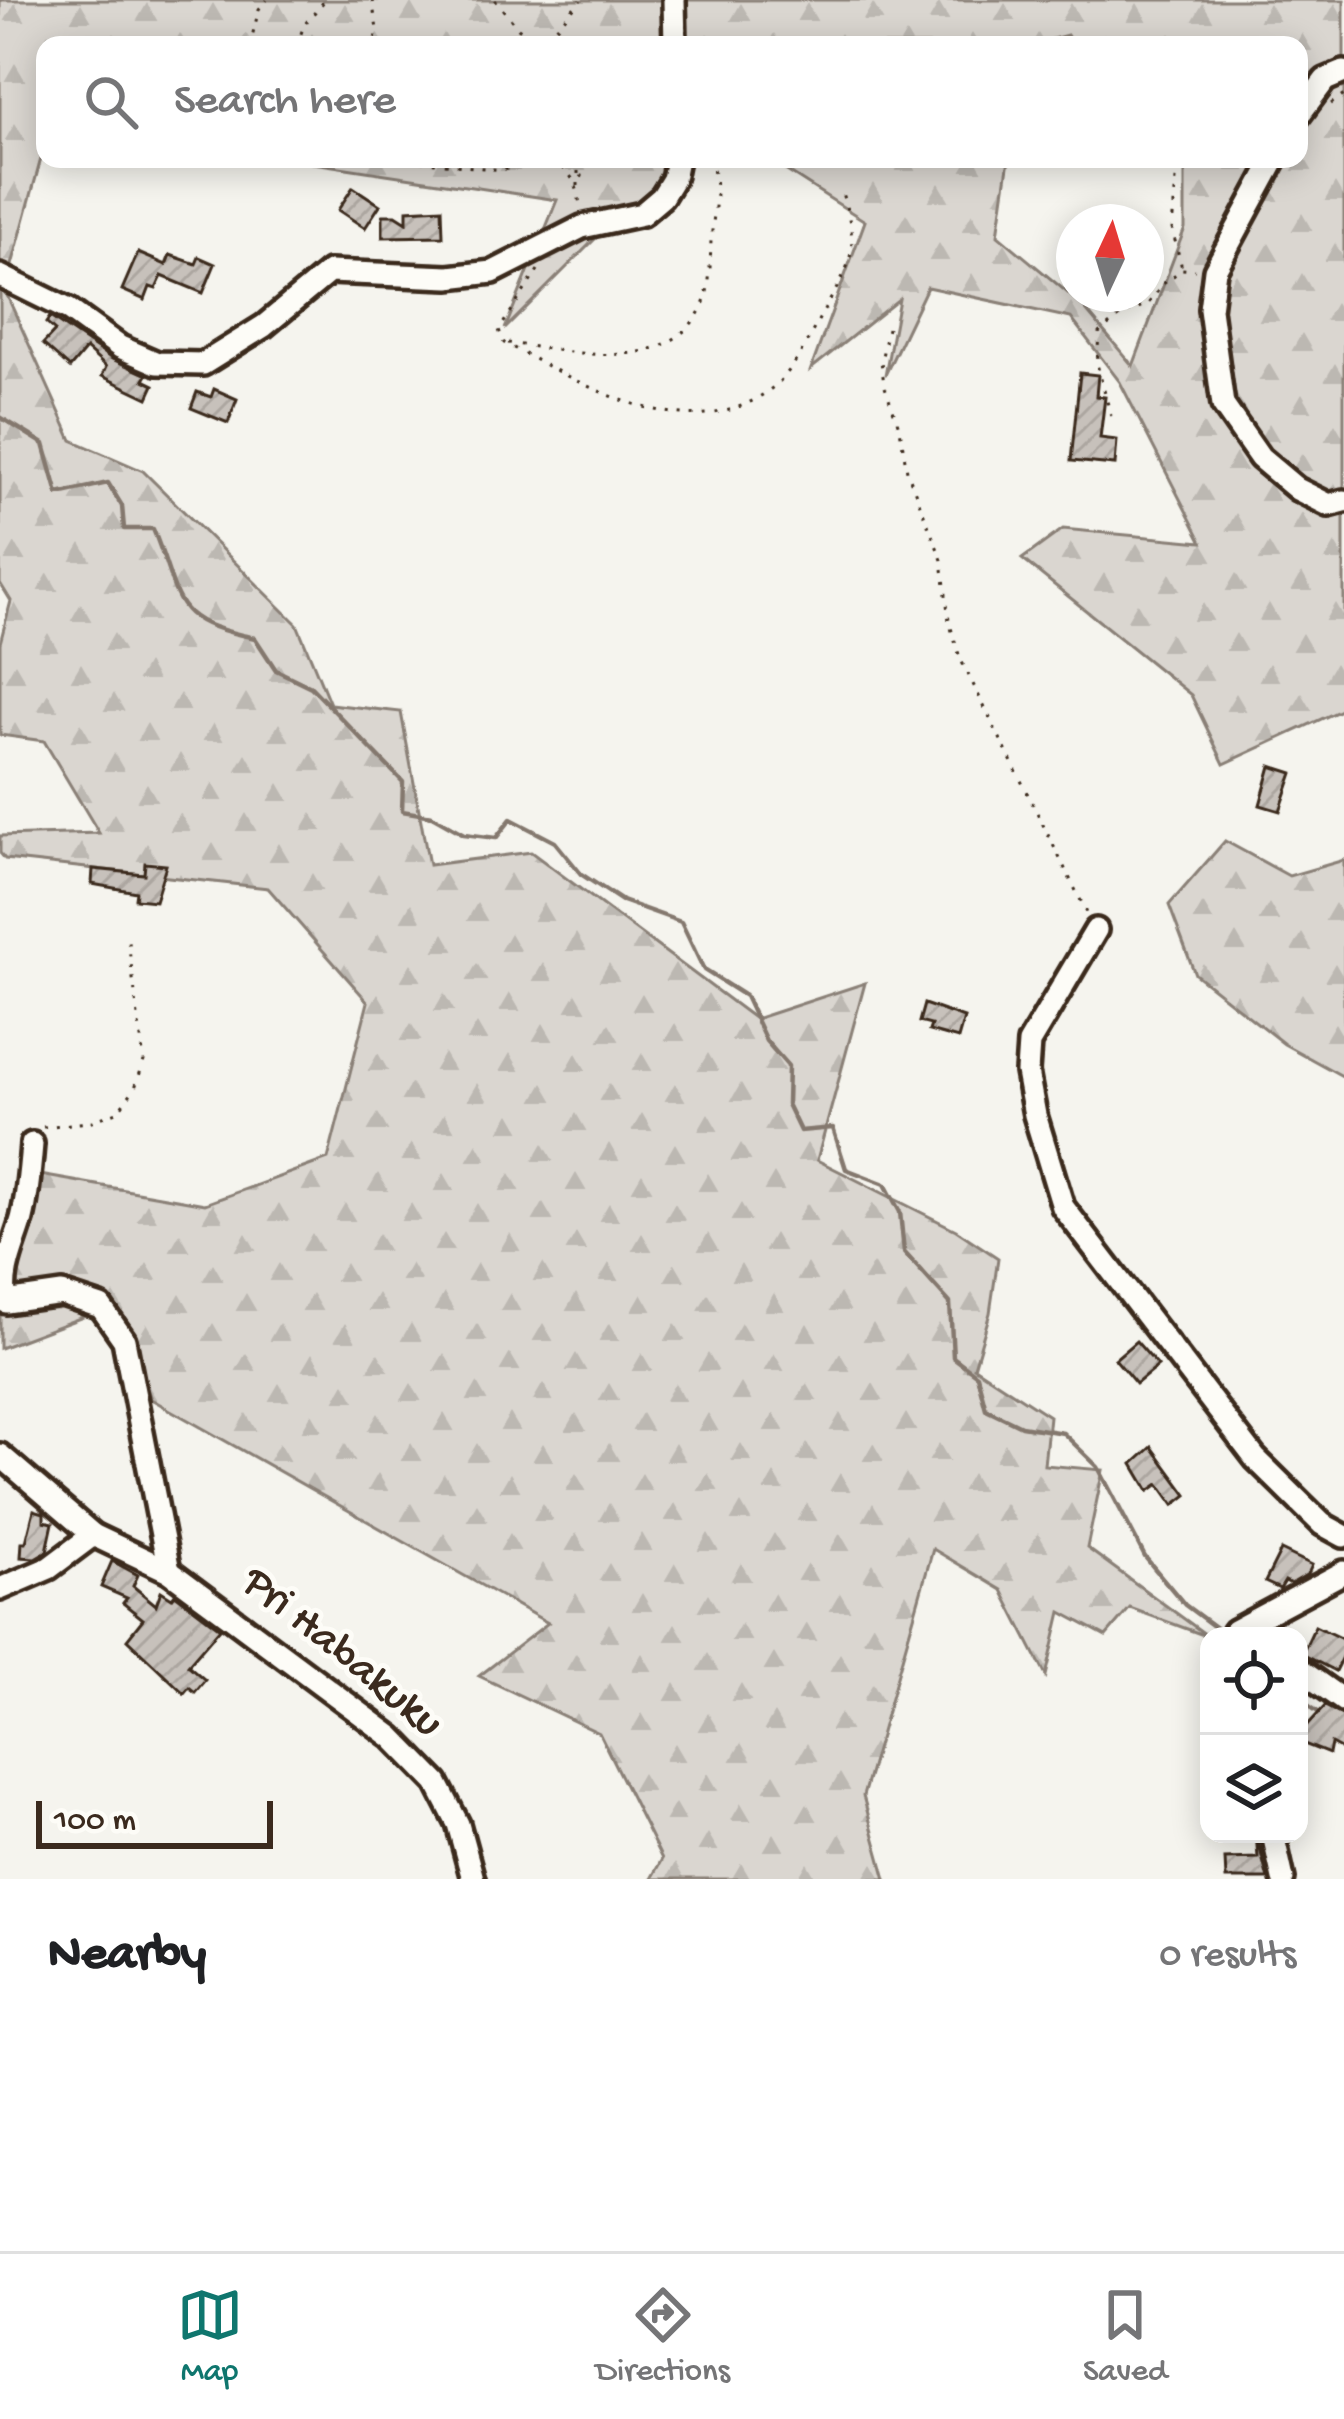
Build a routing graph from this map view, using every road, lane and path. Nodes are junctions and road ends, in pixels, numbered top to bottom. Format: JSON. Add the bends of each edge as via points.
{"nodes":[{"id":1,"x":267,"y":0,"type":"edge"},
{"id":2,"x":325,"y":0,"type":"edge"},
{"id":3,"x":372,"y":0,"type":"edge"},
{"id":4,"x":496,"y":0,"type":"edge"},
{"id":5,"x":581,"y":0,"type":"edge"},
{"id":6,"x":674,"y":0,"type":"edge"},
{"id":7,"x":252,"y":36,"type":"edge"},
{"id":8,"x":300,"y":36,"type":"edge"},
{"id":9,"x":376,"y":36,"type":"edge"},
{"id":10,"x":529,"y":36,"type":"edge"},
{"id":11,"x":547,"y":36,"type":"edge"},
{"id":12,"x":675,"y":36,"type":"edge"},
{"id":13,"x":1344,"y":72,"type":"edge"},
{"id":14,"x":1308,"y":102,"type":"edge"},
{"id":15,"x":483,"y":168,"type":"edge"},
{"id":16,"x":515,"y":168,"type":"edge"},
{"id":17,"x":563,"y":168,"type":"edge"},
{"id":18,"x":578,"y":168,"type":"edge"},
{"id":19,"x":585,"y":168,"type":"edge"},
{"id":20,"x":675,"y":168,"type":"edge"},
{"id":21,"x":712,"y":168,"type":"edge"},
{"id":22,"x":1177,"y":168,"type":"dead end"},
{"id":23,"x":1270,"y":168,"type":"edge"},
{"id":24,"x":578,"y":186,"type":"junction"},
{"id":25,"x":841,"y":190,"type":"dead end"},
{"id":26,"x":582,"y":227,"type":"junction"},
{"id":27,"x":542,"y":266,"type":"dead end"},
{"id":28,"x":1182,"y":269,"type":"junction"},
{"id":29,"x":1215,"y":270,"type":"junction"},
{"id":30,"x":0,"y":276,"type":"edge"},
{"id":31,"x":888,"y":328,"type":"dead end"},
{"id":32,"x":504,"y":343,"type":"junction"},
{"id":33,"x":1112,"y":416,"type":"dead end"},
{"id":34,"x":1344,"y":501,"type":"edge"},
{"id":35,"x":1096,"y":930,"type":"joint"},
{"id":36,"x":128,"y":941,"type":"dead end"},
{"id":37,"x":32,"y":1144,"type":"joint"},
{"id":38,"x":0,"y":1455,"type":"edge"},
{"id":39,"x":93,"y":1535,"type":"junction"},
{"id":40,"x":1344,"y":1536,"type":"edge"},
{"id":41,"x":169,"y":1570,"type":"junction"},
{"id":42,"x":1344,"y":1572,"type":"edge"},
{"id":43,"x":0,"y":1589,"type":"edge"},
{"id":44,"x":1244,"y":1627,"type":"edge"},
{"id":45,"x":1308,"y":1676,"type":"edge"},
{"id":46,"x":1344,"y":1702,"type":"edge"},
{"id":47,"x":1275,"y":1843,"type":"edge"},
{"id":48,"x":473,"y":1879,"type":"edge"},
{"id":49,"x":1282,"y":1879,"type":"edge"}],
"edges":[{"from":1,"to":7,"type":"path"},
{"from":2,"to":8,"type":"path"},
{"from":3,"to":9,"type":"path"},
{"from":4,"to":10,"type":"path"},
{"from":5,"to":11,"type":"path"},
{"from":6,"to":12,"type":"street"},
{"from":13,"to":14,"type":"street","via":[[1324,80]]},
{"from":15,"to":16,"type":"path"},
{"from":17,"to":24,"type":"path"},
{"from":18,"to":24,"type":"path"},
{"from":19,"to":24,"type":"path"},
{"from":20,"to":26,"type":"street","via":[[662,197],[642,214]]},
{"from":21,"to":32,"type":"path","via":[[718,188],[709,279],[683,335],[645,352],[604,355]]},
{"from":22,"to":28,"type":"path","via":[[1172,229]]},
{"from":23,"to":29,"type":"street"},
{"from":24,"to":26,"type":"path"},
{"from":25,"to":32,"type":"path","via":[[855,230],[838,286],[780,380],[747,404],[696,413],[626,404]]},
{"from":26,"to":30,"type":"street","via":[[493,272],[328,272],[203,364],[158,363],[120,347]]},
{"from":27,"to":32,"type":"path","via":[[499,330]]},
{"from":28,"to":29,"type":"path"},
{"from":28,"to":33,"type":"path","via":[[1148,304],[1099,333],[1096,364]]},
{"from":29,"to":34,"type":"street","via":[[1210,309],[1223,405],[1260,458],[1298,489],[1330,505]]},
{"from":31,"to":35,"type":"path","via":[[884,384],[942,560],[960,658]]},
{"from":35,"to":40,"type":"street","via":[[1029,1043],[1035,1115],[1063,1207],[1255,1458]]},
{"from":36,"to":37,"type":"path","via":[[144,1061],[135,1088],[117,1112],[42,1128]]},
{"from":37,"to":41,"type":"street","name":"Pri Habakuku","via":[[2,1288],[6,1302],[62,1294],[101,1306],[124,1340]]},
{"from":38,"to":39,"type":"street","name":"Pri Habakuku"},
{"from":39,"to":41,"type":"street","name":"Pri Habakuku"},
{"from":39,"to":43,"type":"street","via":[[49,1568]]},
{"from":41,"to":48,"type":"street","name":"Pri Habakuku","via":[[392,1737],[437,1784]]},
{"from":42,"to":44,"type":"street"},
{"from":45,"to":46,"type":"street"},
{"from":47,"to":49,"type":"street"}]}
